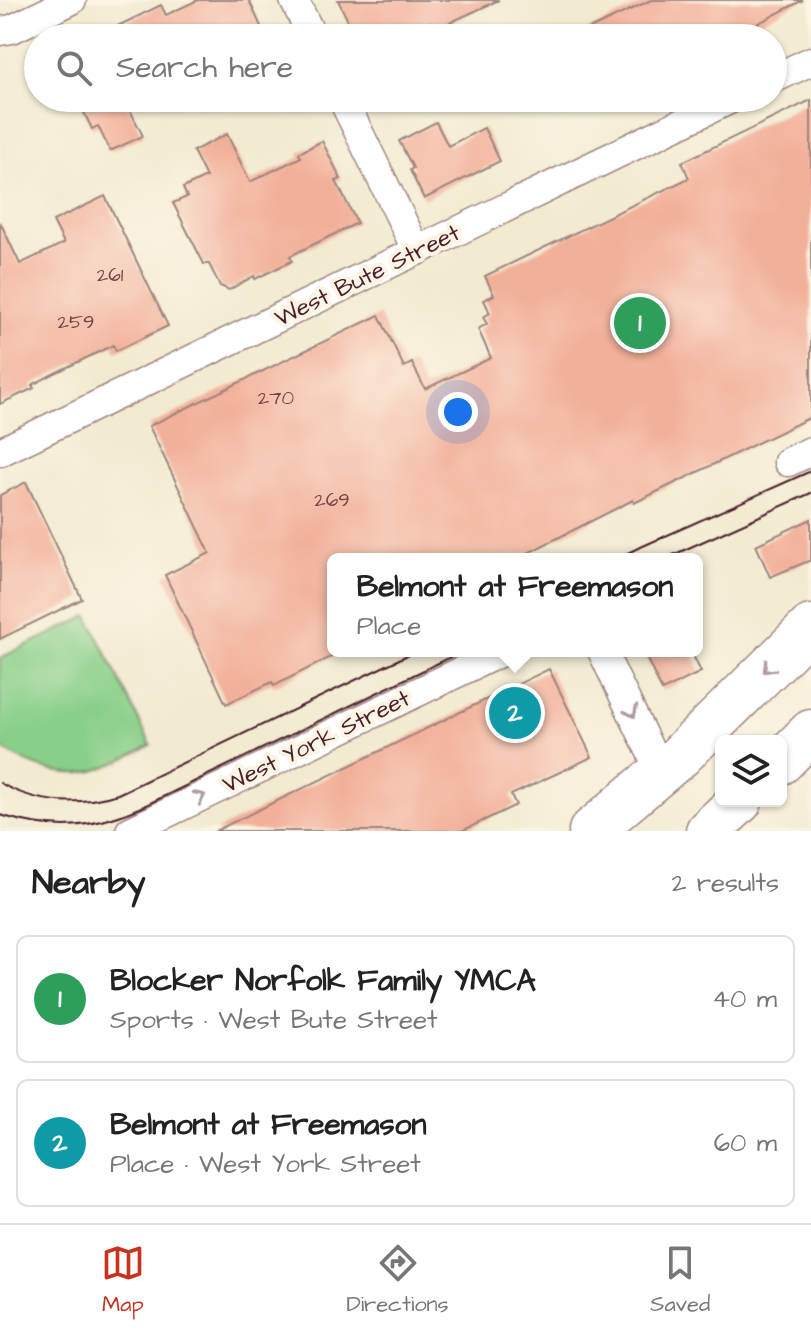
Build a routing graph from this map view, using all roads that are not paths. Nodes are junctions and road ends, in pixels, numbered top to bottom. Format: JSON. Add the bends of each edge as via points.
{"nodes":[{"id":1,"x":72,"y":0,"type":"edge"},
{"id":2,"x":294,"y":0,"type":"edge"},
{"id":3,"x":306,"y":24,"type":"edge"},
{"id":4,"x":0,"y":31,"type":"edge"},
{"id":5,"x":811,"y":61,"type":"edge"},
{"id":6,"x":787,"y":72,"type":"edge"},
{"id":7,"x":349,"y":112,"type":"edge"},
{"id":8,"x":704,"y":112,"type":"edge"},
{"id":9,"x":417,"y":251,"type":"junction"},
{"id":10,"x":0,"y":452,"type":"edge"},
{"id":11,"x":811,"y":627,"type":"edge"},
{"id":12,"x":491,"y":657,"type":"edge"},
{"id":13,"x":605,"y":657,"type":"edge"},
{"id":14,"x":811,"y":732,"type":"edge"},
{"id":15,"x":787,"y":756,"type":"edge"},
{"id":16,"x":661,"y":773,"type":"junction"},
{"id":17,"x":734,"y":807,"type":"edge"},
{"id":18,"x":130,"y":831,"type":"edge"},
{"id":19,"x":591,"y":831,"type":"edge"},
{"id":20,"x":708,"y":831,"type":"edge"}],
"edges":[{"from":1,"to":4,"type":"street"},
{"from":2,"to":3,"type":"street"},
{"from":5,"to":6,"type":"street"},
{"from":7,"to":9,"type":"street"},
{"from":8,"to":9,"type":"street","name":"West Bute Street"},
{"from":9,"to":10,"type":"street","name":"West Bute Street"},
{"from":11,"to":16,"type":"main road","one_way":true},
{"from":18,"to":12,"type":"street","name":"West York Street","one_way":true},
{"from":13,"to":16,"type":"street","one_way":true},
{"from":14,"to":15,"type":"main road"},
{"from":16,"to":19,"type":"main road"},
{"from":17,"to":20,"type":"main road"}]}
